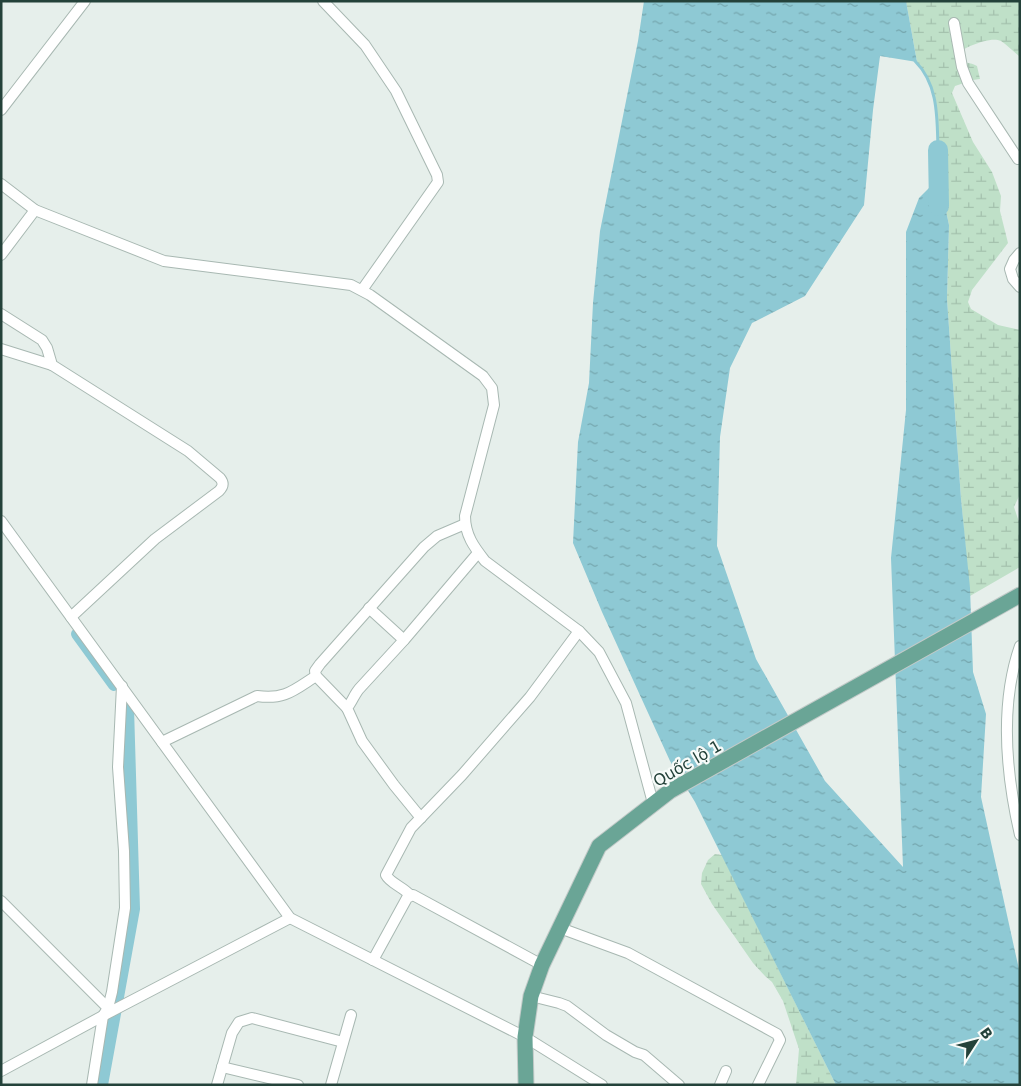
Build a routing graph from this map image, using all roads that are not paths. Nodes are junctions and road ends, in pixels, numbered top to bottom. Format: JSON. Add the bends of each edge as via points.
{"nodes":[{"id":1,"x":85,"y":1,"type":"edge"},
{"id":2,"x":323,"y":1,"type":"edge"},
{"id":3,"x":954,"y":23,"type":"dead end"},
{"id":4,"x":1,"y":110,"type":"edge"},
{"id":5,"x":1019,"y":159,"type":"edge"},
{"id":6,"x":1,"y":184,"type":"edge"},
{"id":7,"x":35,"y":210,"type":"junction"},
{"id":8,"x":1020,"y":253,"type":"edge"},
{"id":9,"x":1,"y":255,"type":"edge"},
{"id":10,"x":1020,"y":288,"type":"edge"},
{"id":11,"x":362,"y":290,"type":"junction"},
{"id":12,"x":1,"y":314,"type":"edge"},
{"id":13,"x":1,"y":349,"type":"edge"},
{"id":14,"x":52,"y":365,"type":"junction"},
{"id":15,"x":1,"y":520,"type":"edge"},
{"id":16,"x":465,"y":524,"type":"junction"},
{"id":17,"x":478,"y":553,"type":"junction"},
{"id":18,"x":1020,"y":595,"type":"edge"},
{"id":19,"x":369,"y":608,"type":"junction"},
{"id":20,"x":72,"y":617,"type":"junction"},
{"id":21,"x":579,"y":631,"type":"junction"},
{"id":22,"x":404,"y":640,"type":"junction"},
{"id":23,"x":1020,"y":646,"type":"edge"},
{"id":24,"x":316,"y":676,"type":"junction"},
{"id":25,"x":122,"y":686,"type":"junction"},
{"id":26,"x":347,"y":708,"type":"junction"},
{"id":27,"x":162,"y":742,"type":"junction"},
{"id":28,"x":653,"y":803,"type":"junction"},
{"id":29,"x":421,"y":818,"type":"junction"},
{"id":30,"x":1020,"y":835,"type":"edge"},
{"id":31,"x":410,"y":896,"type":"junction"},
{"id":32,"x":1,"y":901,"type":"edge"},
{"id":33,"x":290,"y":918,"type":"junction"},
{"id":34,"x":560,"y":928,"type":"junction"},
{"id":35,"x":373,"y":960,"type":"junction"},
{"id":36,"x":542,"y":965,"type":"junction"},
{"id":37,"x":531,"y":996,"type":"junction"},
{"id":38,"x":111,"y":1010,"type":"junction"},
{"id":39,"x":351,"y":1015,"type":"dead end"},
{"id":40,"x":525,"y":1037,"type":"junction"},
{"id":41,"x":343,"y":1042,"type":"junction"},
{"id":42,"x":222,"y":1067,"type":"junction"},
{"id":43,"x":1,"y":1071,"type":"edge"},
{"id":44,"x":726,"y":1071,"type":"dead end"},
{"id":45,"x":92,"y":1085,"type":"edge"},
{"id":46,"x":217,"y":1085,"type":"edge"},
{"id":47,"x":298,"y":1085,"type":"edge"},
{"id":48,"x":331,"y":1085,"type":"edge"},
{"id":49,"x":526,"y":1085,"type":"edge"},
{"id":50,"x":602,"y":1085,"type":"edge"},
{"id":51,"x":678,"y":1085,"type":"edge"},
{"id":52,"x":720,"y":1085,"type":"edge"},
{"id":53,"x":758,"y":1085,"type":"edge"}],
"edges":[{"from":1,"to":4,"type":"street"},
{"from":2,"to":11,"type":"street","via":[[365,45],[396,91],[438,182]]},
{"from":3,"to":5,"type":"street","via":[[968,83]]},
{"from":6,"to":7,"type":"street"},
{"from":7,"to":9,"type":"street"},
{"from":7,"to":11,"type":"street","via":[[164,261],[337,283]]},
{"from":8,"to":10,"type":"street","via":[[1010,269]]},
{"from":11,"to":16,"type":"street","via":[[483,376],[492,388],[494,405]]},
{"from":12,"to":14,"type":"street","via":[[42,340]]},
{"from":13,"to":14,"type":"street"},
{"from":14,"to":20,"type":"street","via":[[188,451],[223,482],[219,491],[155,539]]},
{"from":15,"to":20,"type":"street"},
{"from":16,"to":17,"type":"street"},
{"from":16,"to":19,"type":"street","via":[[430,541]]},
{"from":17,"to":21,"type":"street"},
{"from":17,"to":22,"type":"street"},
{"from":18,"to":28,"type":"main road","name":"Quốc lộ 1"},
{"from":19,"to":22,"type":"street"},
{"from":19,"to":24,"type":"street","via":[[320,664],[315,671]]},
{"from":20,"to":25,"type":"street"},
{"from":21,"to":28,"type":"street","via":[[599,652],[626,703]]},
{"from":21,"to":29,"type":"street","via":[[530,697]]},
{"from":22,"to":26,"type":"street","via":[[359,689]]},
{"from":23,"to":30,"type":"street","via":[[1013,666],[1008,711],[1013,804]]},
{"from":24,"to":26,"type":"street"},
{"from":24,"to":27,"type":"street","via":[[284,696],[257,696]]},
{"from":25,"to":27,"type":"street"},
{"from":25,"to":38,"type":"street","via":[[118,768],[125,908]]},
{"from":26,"to":29,"type":"street","via":[[362,741]]},
{"from":27,"to":33,"type":"street"},
{"from":28,"to":34,"type":"main road","name":"Quốc lộ 1","via":[[599,846]]},
{"from":29,"to":31,"type":"street","via":[[411,828],[386,875]]},
{"from":31,"to":35,"type":"street"},
{"from":31,"to":36,"type":"street"},
{"from":32,"to":38,"type":"street"},
{"from":33,"to":35,"type":"street"},
{"from":33,"to":38,"type":"street"},
{"from":34,"to":36,"type":"main road","name":"Quốc lộ 1"},
{"from":34,"to":53,"type":"street","via":[[628,953],[777,1034],[780,1040]]},
{"from":35,"to":40,"type":"street"},
{"from":36,"to":37,"type":"main road","name":"Quốc lộ 1"},
{"from":37,"to":40,"type":"main road","name":"Quốc lộ 1"},
{"from":37,"to":51,"type":"street","via":[[567,1006],[606,1035],[644,1055]]},
{"from":38,"to":43,"type":"street"},
{"from":38,"to":45,"type":"street"},
{"from":39,"to":41,"type":"street"},
{"from":40,"to":49,"type":"main road","name":"Quốc lộ 1"},
{"from":40,"to":50,"type":"street"},
{"from":41,"to":42,"type":"street","via":[[252,1018],[239,1022],[232,1033]]},
{"from":41,"to":48,"type":"street"},
{"from":42,"to":46,"type":"street"},
{"from":42,"to":47,"type":"street"},
{"from":44,"to":52,"type":"street"}]}
